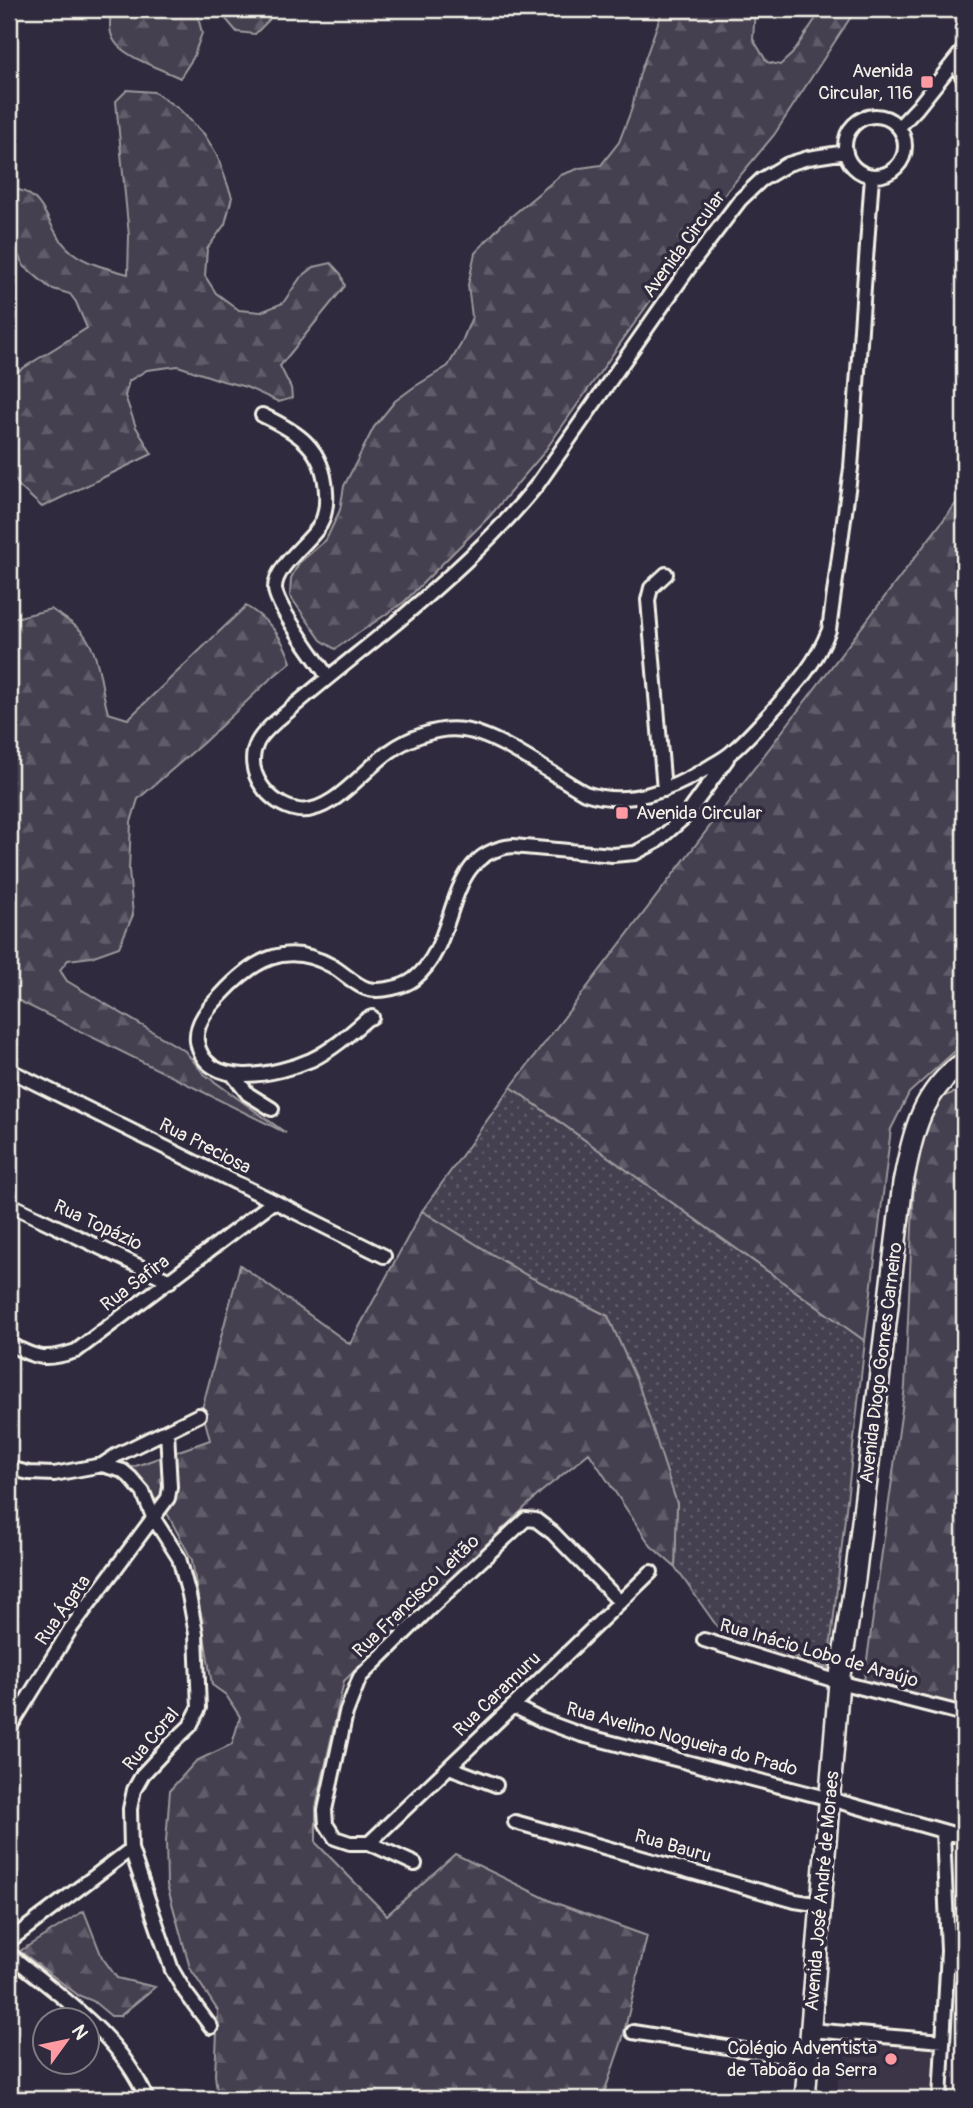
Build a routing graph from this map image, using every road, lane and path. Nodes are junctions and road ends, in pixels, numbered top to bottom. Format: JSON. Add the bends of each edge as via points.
{"nodes":[{"id":1,"x":964,"y":49,"type":"edge"},
{"id":2,"x":955,"y":61,"type":"junction"},
{"id":3,"x":964,"y":80,"type":"edge"},
{"id":4,"x":899,"y":127,"type":"junction"},
{"id":5,"x":846,"y":152,"type":"junction"},
{"id":6,"x":872,"y":176,"type":"junction"},
{"id":7,"x":262,"y":415,"type":"dead end"},
{"id":8,"x":666,"y":573,"type":"dead end"},
{"id":9,"x":328,"y":677,"type":"junction"},
{"id":10,"x":731,"y":753,"type":"junction"},
{"id":11,"x":664,"y":790,"type":"junction"},
{"id":12,"x":372,"y":1017,"type":"dead end"},
{"id":13,"x":964,"y":1062,"type":"edge"},
{"id":14,"x":9,"y":1070,"type":"edge"},
{"id":15,"x":233,"y":1075,"type":"junction"},
{"id":16,"x":272,"y":1109,"type":"dead end"},
{"id":17,"x":273,"y":1202,"type":"junction"},
{"id":18,"x":9,"y":1204,"type":"edge"},
{"id":19,"x":384,"y":1256,"type":"dead end"},
{"id":20,"x":170,"y":1281,"type":"junction"},
{"id":21,"x":9,"y":1344,"type":"edge"},
{"id":22,"x":199,"y":1415,"type":"dead end"},
{"id":23,"x":167,"y":1431,"type":"junction"},
{"id":24,"x":102,"y":1465,"type":"junction"},
{"id":25,"x":9,"y":1468,"type":"edge"},
{"id":26,"x":153,"y":1517,"type":"junction"},
{"id":27,"x":650,"y":1572,"type":"dead end"},
{"id":28,"x":619,"y":1601,"type":"junction"},
{"id":29,"x":704,"y":1640,"type":"dead end"},
{"id":30,"x":839,"y":1682,"type":"junction"},
{"id":31,"x":513,"y":1706,"type":"junction"},
{"id":32,"x":964,"y":1714,"type":"edge"},
{"id":33,"x":9,"y":1729,"type":"edge"},
{"id":34,"x":449,"y":1767,"type":"junction"},
{"id":35,"x":495,"y":1784,"type":"dead end"},
{"id":36,"x":830,"y":1799,"type":"junction"},
{"id":37,"x":515,"y":1822,"type":"dead end"},
{"id":38,"x":943,"y":1831,"type":"junction"},
{"id":39,"x":964,"y":1837,"type":"edge"},
{"id":40,"x":369,"y":1843,"type":"junction"},
{"id":41,"x":131,"y":1849,"type":"junction"},
{"id":42,"x":415,"y":1864,"type":"dead end"},
{"id":43,"x":821,"y":1905,"type":"junction"},
{"id":44,"x":9,"y":1941,"type":"edge"},
{"id":45,"x":948,"y":1951,"type":"junction"},
{"id":46,"x":9,"y":1954,"type":"edge"},
{"id":47,"x":964,"y":1970,"type":"edge"},
{"id":48,"x":211,"y":2027,"type":"dead end"},
{"id":49,"x":810,"y":2030,"type":"junction"},
{"id":50,"x":633,"y":2032,"type":"dead end"},
{"id":51,"x":943,"y":2041,"type":"junction"},
{"id":52,"x":808,"y":2060,"type":"junction"},
{"id":53,"x":147,"y":2099,"type":"edge"},
{"id":54,"x":805,"y":2099,"type":"edge"},
{"id":55,"x":940,"y":2099,"type":"edge"}],
"edges":[{"from":1,"to":2,"type":"street"},
{"from":2,"to":3,"type":"street"},
{"from":2,"to":4,"type":"street"},
{"from":4,"to":5,"type":"street","via":[[882,116],[862,119],[848,133]]},
{"from":4,"to":6,"type":"street","via":[[906,146],[904,156],[892,172]]},
{"from":5,"to":6,"type":"street","via":[[855,169]]},
{"from":5,"to":9,"type":"street","name":"Avenida Circular","via":[[788,164],[740,200],[517,509],[443,582]]},
{"from":6,"to":10,"type":"street","name":"Avenida Circular","via":[[850,468],[829,630],[806,674]]},
{"from":7,"to":9,"type":"street","via":[[303,439],[320,462],[325,479],[327,502],[320,526],[286,564],[275,588],[285,612]]},
{"from":8,"to":11,"type":"street","via":[[651,588],[648,600]]},
{"from":9,"to":11,"type":"street","name":"Avenida Circular","via":[[256,745],[253,763],[259,782],[278,803],[290,808],[320,807],[389,751],[447,729],[485,736],[600,798],[618,800]]},
{"from":10,"to":11,"type":"street","name":"Avenida Circular"},
{"from":10,"to":15,"type":"street","name":"Avenida Circular","via":[[686,817],[635,853],[513,846],[485,853],[465,874],[443,939],[412,981],[367,989],[312,957],[290,953],[258,962],[219,996],[198,1028],[204,1057],[213,1067]]},
{"from":12,"to":15,"type":"street","via":[[313,1059],[284,1070]]},
{"from":13,"to":30,"type":"street","name":"Avenida Diogo Gomes Carneiro","via":[[928,1097],[913,1132]]},
{"from":14,"to":17,"type":"street","name":"Rua Preciosa"},
{"from":15,"to":16,"type":"street","name":"Avenida Circular","via":[[248,1094]]},
{"from":17,"to":19,"type":"street","name":"Rua Preciosa"},
{"from":17,"to":20,"type":"street","name":"Rua Safira"},
{"from":18,"to":20,"type":"street","name":"Rua Topázio"},
{"from":20,"to":21,"type":"street","name":"Rua Safira","via":[[76,1351],[40,1358]]},
{"from":22,"to":23,"type":"street"},
{"from":23,"to":24,"type":"street"},
{"from":23,"to":26,"type":"street","via":[[170,1487],[168,1498]]},
{"from":24,"to":25,"type":"street","via":[[54,1474]]},
{"from":24,"to":26,"type":"street","name":"Rua Coral","via":[[130,1476]]},
{"from":26,"to":33,"type":"street","name":"Rua Ágata","via":[[71,1628]]},
{"from":26,"to":41,"type":"street","name":"Rua Coral","via":[[179,1558],[189,1595],[196,1634],[199,1708],[190,1726],[143,1774],[134,1790]]},
{"from":27,"to":28,"type":"street","name":"Rua Caramuru"},
{"from":28,"to":31,"type":"street","name":"Rua Caramuru"},
{"from":28,"to":40,"type":"street","name":"Rua Francisco Leitão","via":[[553,1533],[536,1520],[526,1519],[391,1645],[360,1678],[345,1713],[325,1810],[326,1825],[335,1838]]},
{"from":29,"to":30,"type":"street","name":"Rua Inácio Lobo de Araújo"},
{"from":30,"to":32,"type":"street","name":"Rua Inácio Lobo de Araújo"},
{"from":30,"to":36,"type":"street","name":"Avenida José André de Moraes"},
{"from":31,"to":34,"type":"street","name":"Rua Caramuru"},
{"from":31,"to":36,"type":"street","name":"Rua Avelino Nogueira do Prado","via":[[582,1735]]},
{"from":34,"to":35,"type":"street"},
{"from":34,"to":40,"type":"street","name":"Rua Caramuru"},
{"from":36,"to":38,"type":"street","name":"Rua Avelino Nogueira do Prado"},
{"from":36,"to":43,"type":"street","name":"Avenida José André de Moraes"},
{"from":37,"to":43,"type":"street","name":"Rua Bauru"},
{"from":38,"to":39,"type":"street","name":"Rua Avelino Nogueira do Prado"},
{"from":38,"to":45,"type":"street"},
{"from":40,"to":42,"type":"street"},
{"from":41,"to":44,"type":"street"},
{"from":41,"to":48,"type":"street","name":"Rua Coral","via":[[172,1970]]},
{"from":43,"to":49,"type":"street","name":"Avenida José André de Moraes"},
{"from":45,"to":47,"type":"street"},
{"from":45,"to":51,"type":"street"},
{"from":46,"to":53,"type":"street","via":[[103,2033]]},
{"from":49,"to":51,"type":"street"},
{"from":49,"to":52,"type":"street","name":"Avenida José André de Moraes"},
{"from":50,"to":52,"type":"street"},
{"from":51,"to":55,"type":"street"},
{"from":52,"to":54,"type":"street","name":"Avenida José André de Moraes"}]}
